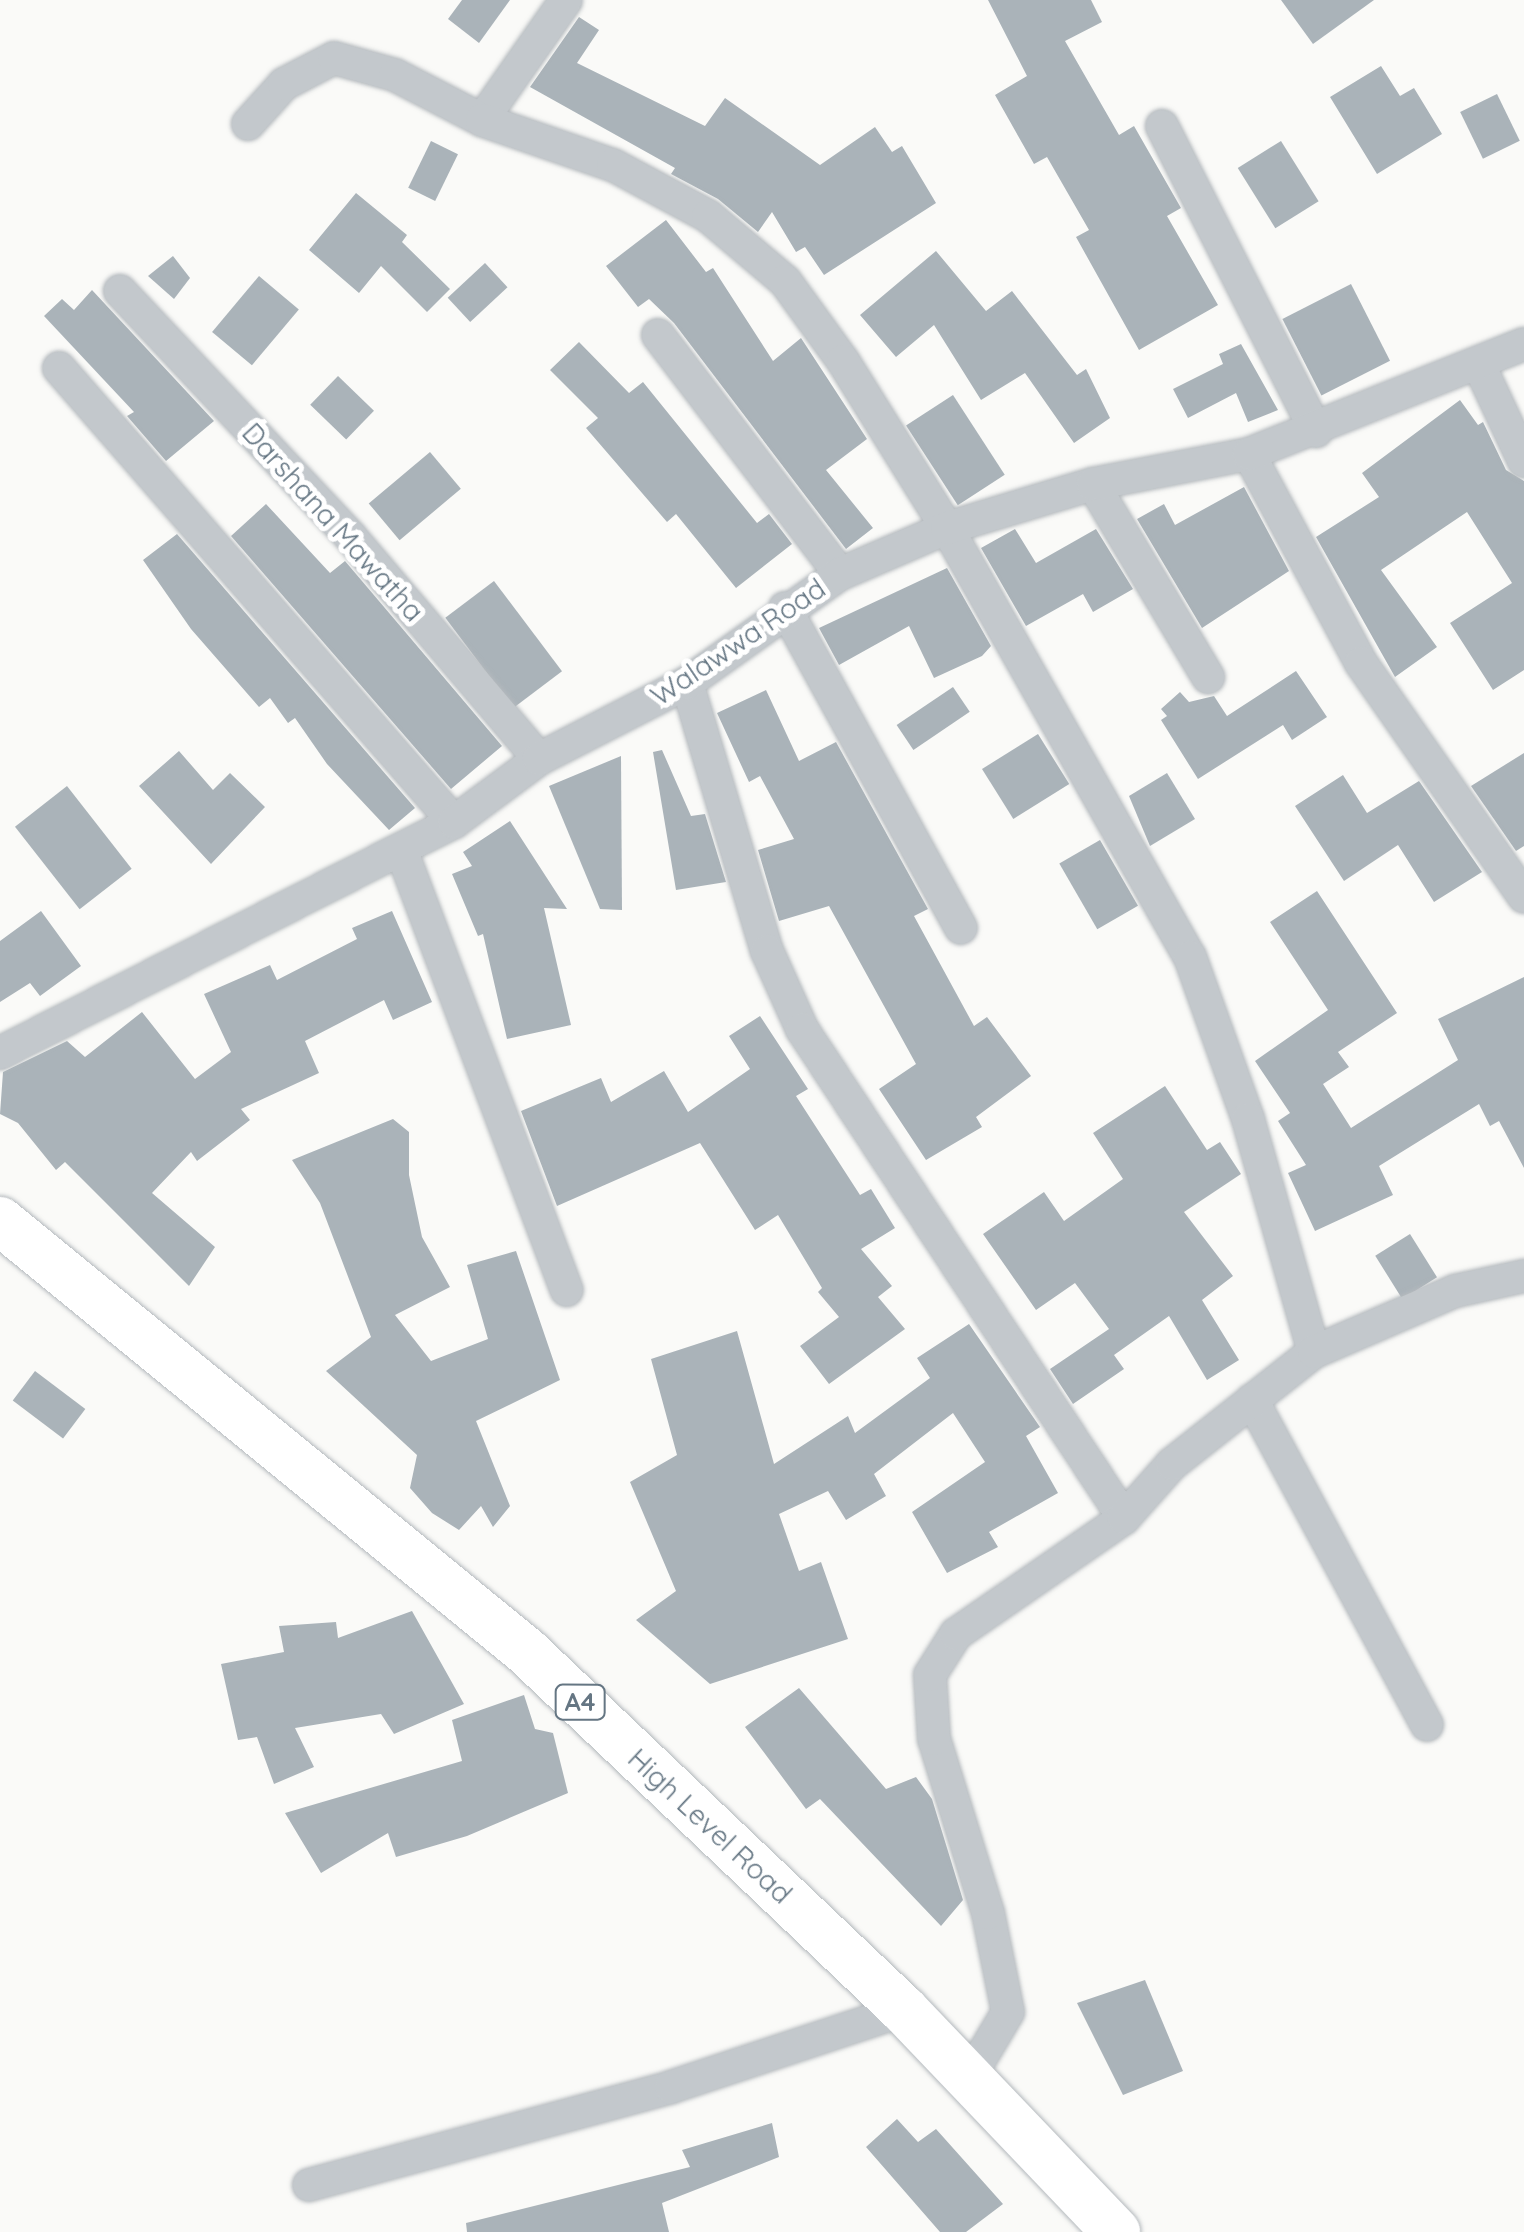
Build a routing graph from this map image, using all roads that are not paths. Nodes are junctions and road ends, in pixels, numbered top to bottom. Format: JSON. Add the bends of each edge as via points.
{"nodes":[{"id":1,"x":566,"y":0,"type":"edge"},
{"id":2,"x":482,"y":120,"type":"junction"},
{"id":3,"x":248,"y":124,"type":"dead end"},
{"id":4,"x":1162,"y":126,"type":"dead end"},
{"id":5,"x":120,"y":291,"type":"dead end"},
{"id":6,"x":658,"y":335,"type":"dead end"},
{"id":7,"x":1524,"y":344,"type":"edge"},
{"id":8,"x":1480,"y":367,"type":"junction"},
{"id":9,"x":59,"y":368,"type":"dead end"},
{"id":10,"x":1316,"y":431,"type":"junction"},
{"id":11,"x":1249,"y":454,"type":"junction"},
{"id":12,"x":1524,"y":461,"type":"edge"},
{"id":13,"x":1093,"y":484,"type":"junction"},
{"id":14,"x":947,"y":528,"type":"junction"},
{"id":15,"x":840,"y":574,"type":"junction"},
{"id":16,"x":785,"y":608,"type":"junction"},
{"id":17,"x":1208,"y":677,"type":"dead end"},
{"id":18,"x":687,"y":684,"type":"junction"},
{"id":19,"x":539,"y":760,"type":"junction"},
{"id":20,"x":454,"y":822,"type":"junction"},
{"id":21,"x":402,"y":852,"type":"junction"},
{"id":22,"x":1524,"y":897,"type":"edge"},
{"id":23,"x":961,"y":928,"type":"dead end"},
{"id":24,"x":0,"y":1053,"type":"edge"},
{"id":25,"x":0,"y":1220,"type":"edge"},
{"id":26,"x":1524,"y":1276,"type":"edge"},
{"id":27,"x":567,"y":1290,"type":"dead end"},
{"id":28,"x":1314,"y":1352,"type":"junction"},
{"id":29,"x":1252,"y":1400,"type":"junction"},
{"id":30,"x":1124,"y":1518,"type":"junction"},
{"id":31,"x":1427,"y":1725,"type":"dead end"},
{"id":32,"x":904,"y":2010,"type":"junction"},
{"id":33,"x":970,"y":2076,"type":"junction"},
{"id":34,"x":308,"y":2185,"type":"dead end"},
{"id":35,"x":1116,"y":2232,"type":"edge"}],
"edges":[{"from":1,"to":2,"type":"street"},
{"from":2,"to":3,"type":"street","via":[[395,74],[334,58],[284,84]]},
{"from":2,"to":14,"type":"street","via":[[613,165],[708,216],[784,281],[844,361]]},
{"from":4,"to":10,"type":"street"},
{"from":5,"to":19,"type":"street","name":"Darshana Mawatha","via":[[350,536]]},
{"from":6,"to":15,"type":"street"},
{"from":7,"to":8,"type":"street","name":"Walawwa Road"},
{"from":8,"to":10,"type":"street","name":"Walawwa Road"},
{"from":8,"to":12,"type":"street"},
{"from":9,"to":20,"type":"street"},
{"from":10,"to":11,"type":"street","name":"Walawwa Road"},
{"from":11,"to":13,"type":"street","name":"Walawwa Road"},
{"from":11,"to":22,"type":"street","via":[[1361,663]]},
{"from":13,"to":14,"type":"street","name":"Walawwa Road"},
{"from":13,"to":17,"type":"street"},
{"from":14,"to":15,"type":"street","name":"Walawwa Road"},
{"from":14,"to":28,"type":"street","via":[[1190,957],[1248,1119]]},
{"from":15,"to":16,"type":"street","name":"Walawwa Road"},
{"from":16,"to":18,"type":"street","name":"Walawwa Road"},
{"from":16,"to":23,"type":"street"},
{"from":18,"to":19,"type":"street","name":"Walawwa Road"},
{"from":18,"to":30,"type":"street","via":[[767,951],[802,1029]]},
{"from":19,"to":20,"type":"street","name":"Walawwa Road"},
{"from":20,"to":21,"type":"street","name":"Walawwa Road"},
{"from":21,"to":24,"type":"street","name":"Walawwa Road"},
{"from":21,"to":27,"type":"street"},
{"from":25,"to":32,"type":"highway","name":"High Level Road","number":"A4","via":[[526,1651]]},
{"from":26,"to":28,"type":"street","via":[[1456,1291]]},
{"from":28,"to":29,"type":"street"},
{"from":29,"to":30,"type":"street","via":[[1172,1464]]},
{"from":29,"to":31,"type":"street"},
{"from":30,"to":33,"type":"street","via":[[956,1634],[930,1675],[934,1739],[988,1913],[1008,2012]]},
{"from":32,"to":33,"type":"highway","name":"High Level Road","number":"A4"},
{"from":32,"to":34,"type":"street","via":[[671,2088]]},
{"from":33,"to":35,"type":"highway","name":"High Level Road","number":"A4"}]}
